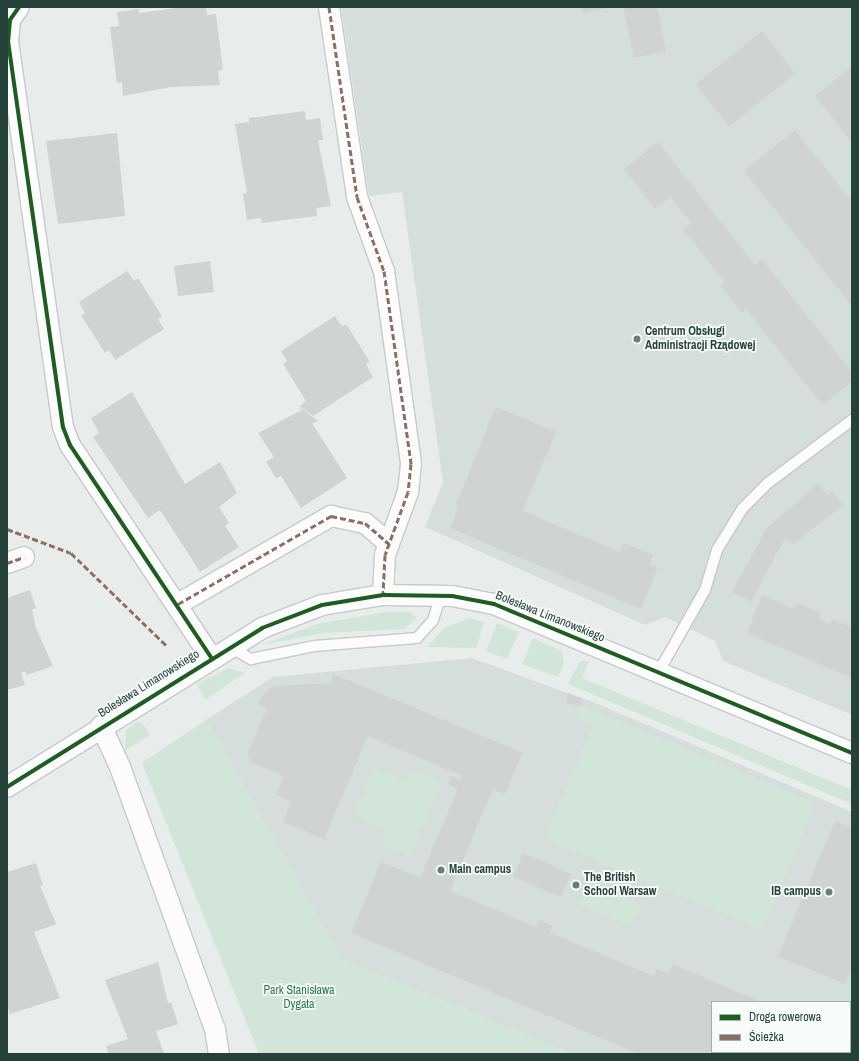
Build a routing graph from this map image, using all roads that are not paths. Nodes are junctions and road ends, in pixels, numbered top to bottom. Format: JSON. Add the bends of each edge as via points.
{"nodes":[{"id":1,"x":19,"y":7,"type":"edge"},
{"id":2,"x":329,"y":7,"type":"edge"},
{"id":3,"x":852,"y":420,"type":"edge"},
{"id":4,"x":389,"y":544,"type":"junction"},
{"id":5,"x":383,"y":595,"type":"junction"},
{"id":6,"x":441,"y":596,"type":"junction"},
{"id":7,"x":178,"y":604,"type":"junction"},
{"id":8,"x":229,"y":646,"type":"junction"},
{"id":9,"x":212,"y":657,"type":"junction"},
{"id":10,"x":658,"y":672,"type":"junction"},
{"id":11,"x":101,"y":726,"type":"junction"},
{"id":12,"x":852,"y":753,"type":"edge"},
{"id":13,"x":7,"y":787,"type":"edge"},
{"id":14,"x":219,"y":1054,"type":"edge"}],
"edges":[{"from":1,"to":7,"type":"street","via":[[10,20],[8,41],[63,427],[70,445]]},
{"from":2,"to":4,"type":"street","via":[[356,197],[384,271],[411,464],[408,492]]},
{"from":3,"to":10,"type":"lane","via":[[764,487],[742,509],[717,550],[705,590]]},
{"from":4,"to":5,"type":"street"},
{"from":4,"to":7,"type":"street","via":[[365,523],[331,516]]},
{"from":5,"to":6,"type":"street","name":"Bolesława Limanowskiego"},
{"from":5,"to":8,"type":"street","name":"Bolesława Limanowskiego","via":[[322,605],[262,628]]},
{"from":6,"to":8,"type":"lane","via":[[433,620],[417,638],[314,646],[251,659]]},
{"from":6,"to":10,"type":"street","name":"Bolesława Limanowskiego","via":[[494,604]]},
{"from":7,"to":9,"type":"street"},
{"from":8,"to":9,"type":"street","name":"Bolesława Limanowskiego"},
{"from":9,"to":11,"type":"street","name":"Bolesława Limanowskiego"},
{"from":10,"to":12,"type":"street","name":"Bolesława Limanowskiego"},
{"from":11,"to":13,"type":"street","name":"Bolesława Limanowskiego"},
{"from":11,"to":14,"type":"street","via":[[120,767],[215,1029]]}]}
